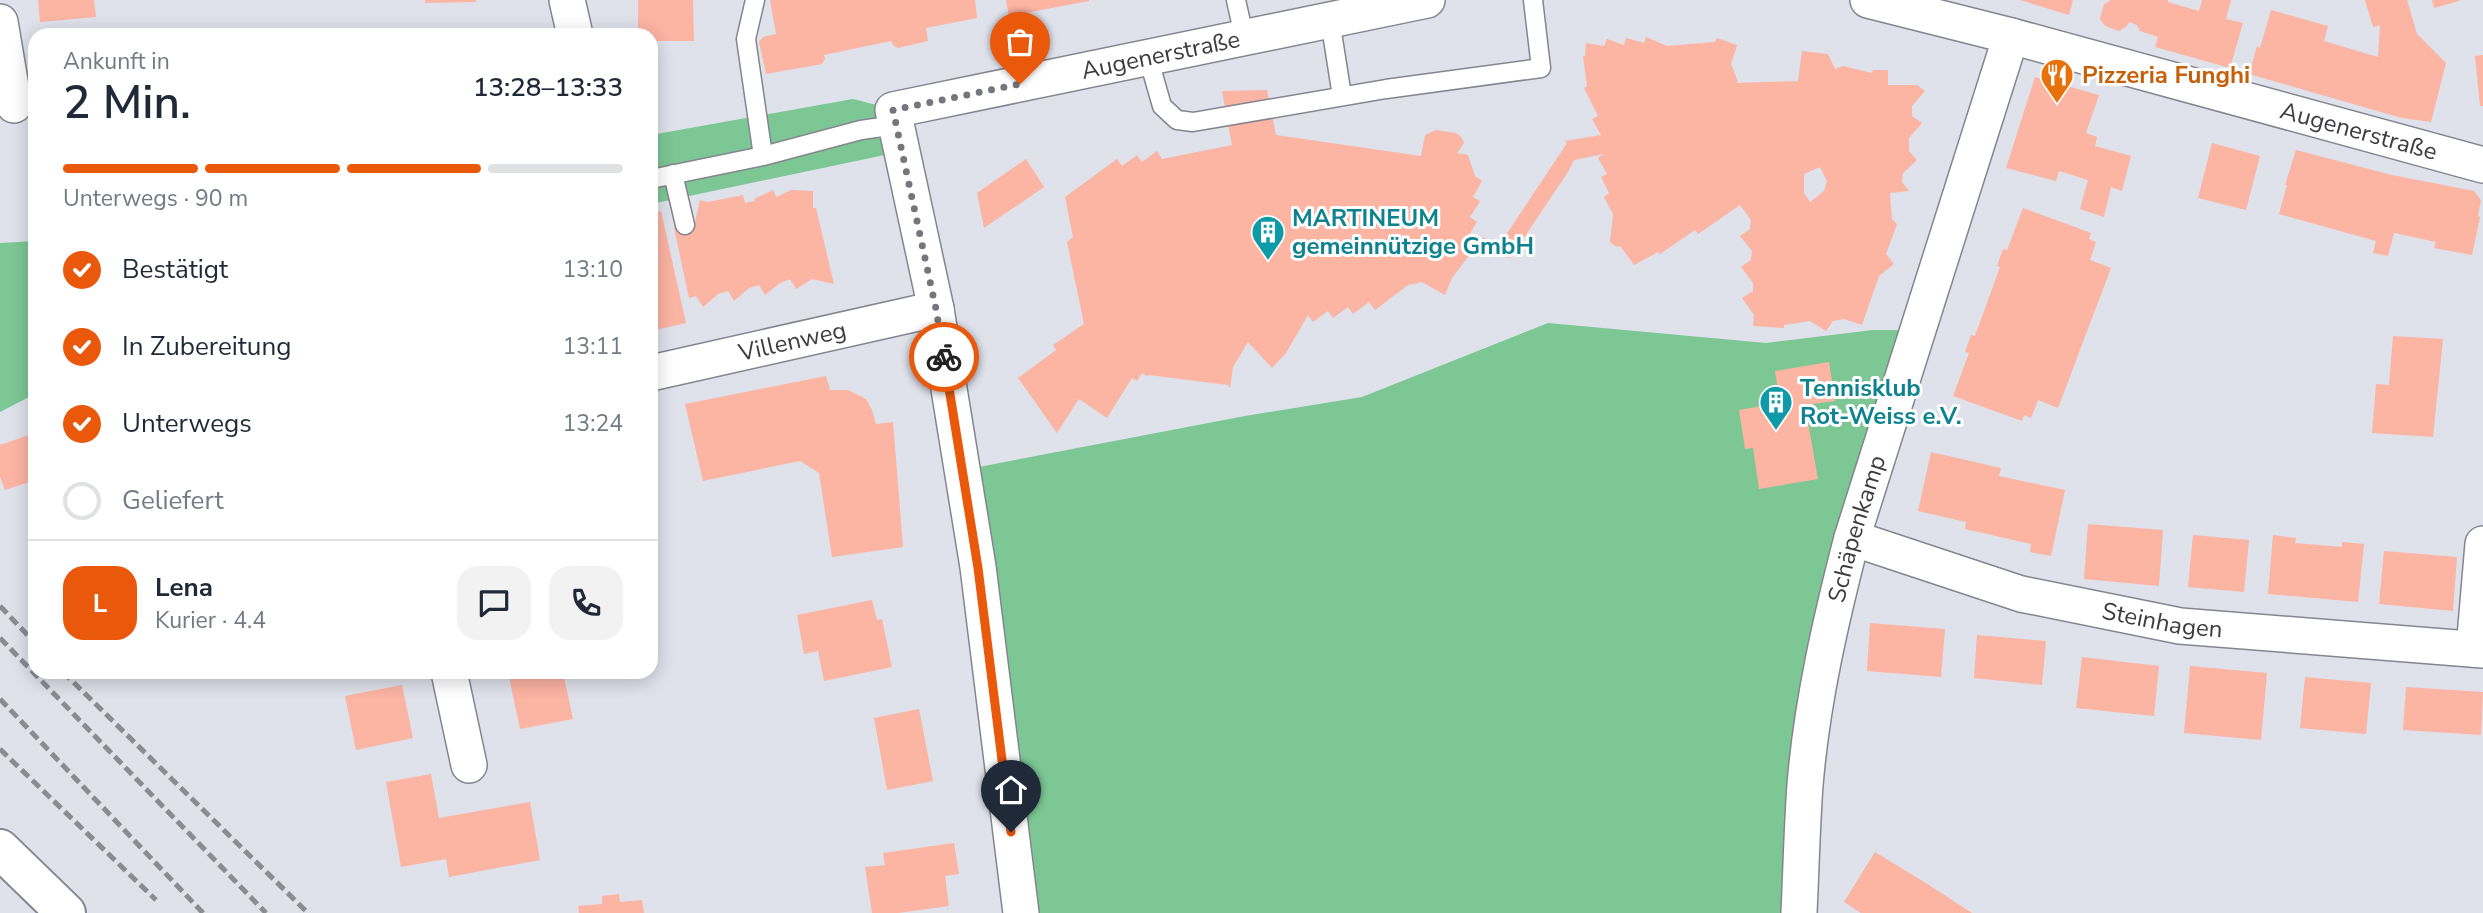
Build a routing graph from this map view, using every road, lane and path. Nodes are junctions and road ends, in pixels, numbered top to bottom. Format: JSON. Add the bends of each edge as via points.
{"nodes":[{"id":1,"x":567,"y":0,"type":"edge"},
{"id":2,"x":755,"y":0,"type":"edge"},
{"id":3,"x":1236,"y":0,"type":"edge"},
{"id":4,"x":1427,"y":0,"type":"edge"},
{"id":5,"x":1533,"y":0,"type":"edge"},
{"id":6,"x":1868,"y":0,"type":"edge"},
{"id":7,"x":1330,"y":20,"type":"junction"},
{"id":8,"x":0,"y":22,"type":"edge"},
{"id":9,"x":573,"y":28,"type":"edge"},
{"id":10,"x":1244,"y":36,"type":"junction"},
{"id":11,"x":2011,"y":36,"type":"junction"},
{"id":12,"x":1148,"y":57,"type":"junction"},
{"id":13,"x":1342,"y":96,"type":"junction"},
{"id":14,"x":14,"y":105,"type":"dead end"},
{"id":15,"x":894,"y":117,"type":"junction"},
{"id":16,"x":763,"y":156,"type":"junction"},
{"id":17,"x":2483,"y":165,"type":"edge"},
{"id":18,"x":673,"y":174,"type":"junction"},
{"id":19,"x":658,"y":178,"type":"edge"},
{"id":20,"x":685,"y":225,"type":"dead end"},
{"id":21,"x":936,"y":309,"type":"junction"},
{"id":22,"x":658,"y":371,"type":"edge"},
{"id":23,"x":1852,"y":538,"type":"junction"},
{"id":24,"x":2483,"y":544,"type":"edge"},
{"id":25,"x":2479,"y":650,"type":"edge"},
{"id":26,"x":451,"y":679,"type":"edge"},
{"id":27,"x":469,"y":765,"type":"dead end"},
{"id":28,"x":0,"y":849,"type":"edge"},
{"id":29,"x":66,"y":913,"type":"edge"},
{"id":30,"x":1021,"y":913,"type":"edge"},
{"id":31,"x":1799,"y":913,"type":"edge"}],
"edges":[{"from":1,"to":9,"type":"street"},
{"from":2,"to":16,"type":"lane","via":[[746,39]]},
{"from":3,"to":10,"type":"lane"},
{"from":4,"to":7,"type":"street","name":"Augenerstraße"},
{"from":5,"to":13,"type":"lane","via":[[1541,68]]},
{"from":6,"to":11,"type":"street","name":"Augenerstraße"},
{"from":7,"to":10,"type":"street","name":"Augenerstraße"},
{"from":7,"to":13,"type":"lane"},
{"from":8,"to":14,"type":"street"},
{"from":10,"to":12,"type":"street","name":"Augenerstraße"},
{"from":11,"to":17,"type":"street","name":"Augenerstraße"},
{"from":11,"to":23,"type":"street","name":"Schäpenkamp"},
{"from":12,"to":13,"type":"lane","via":[[1163,106],[1177,120],[1193,122]]},
{"from":12,"to":15,"type":"street","name":"Augenerstraße"},
{"from":15,"to":16,"type":"lane","name":"Augenerstraße"},
{"from":15,"to":21,"type":"street"},
{"from":16,"to":18,"type":"lane","name":"Augenerstraße"},
{"from":18,"to":19,"type":"lane","name":"Augenerstraße"},
{"from":18,"to":20,"type":"lane"},
{"from":21,"to":22,"type":"street","name":"Villenweg"},
{"from":21,"to":30,"type":"street","via":[[978,568]]},
{"from":23,"to":25,"type":"street","name":"Steinhagen","via":[[2021,594],[2180,626]]},
{"from":23,"to":31,"type":"street","name":"Schäpenkamp","via":[[1815,702],[1805,783]]},
{"from":24,"to":25,"type":"street"},
{"from":26,"to":27,"type":"street"},
{"from":28,"to":29,"type":"main road"}]}
